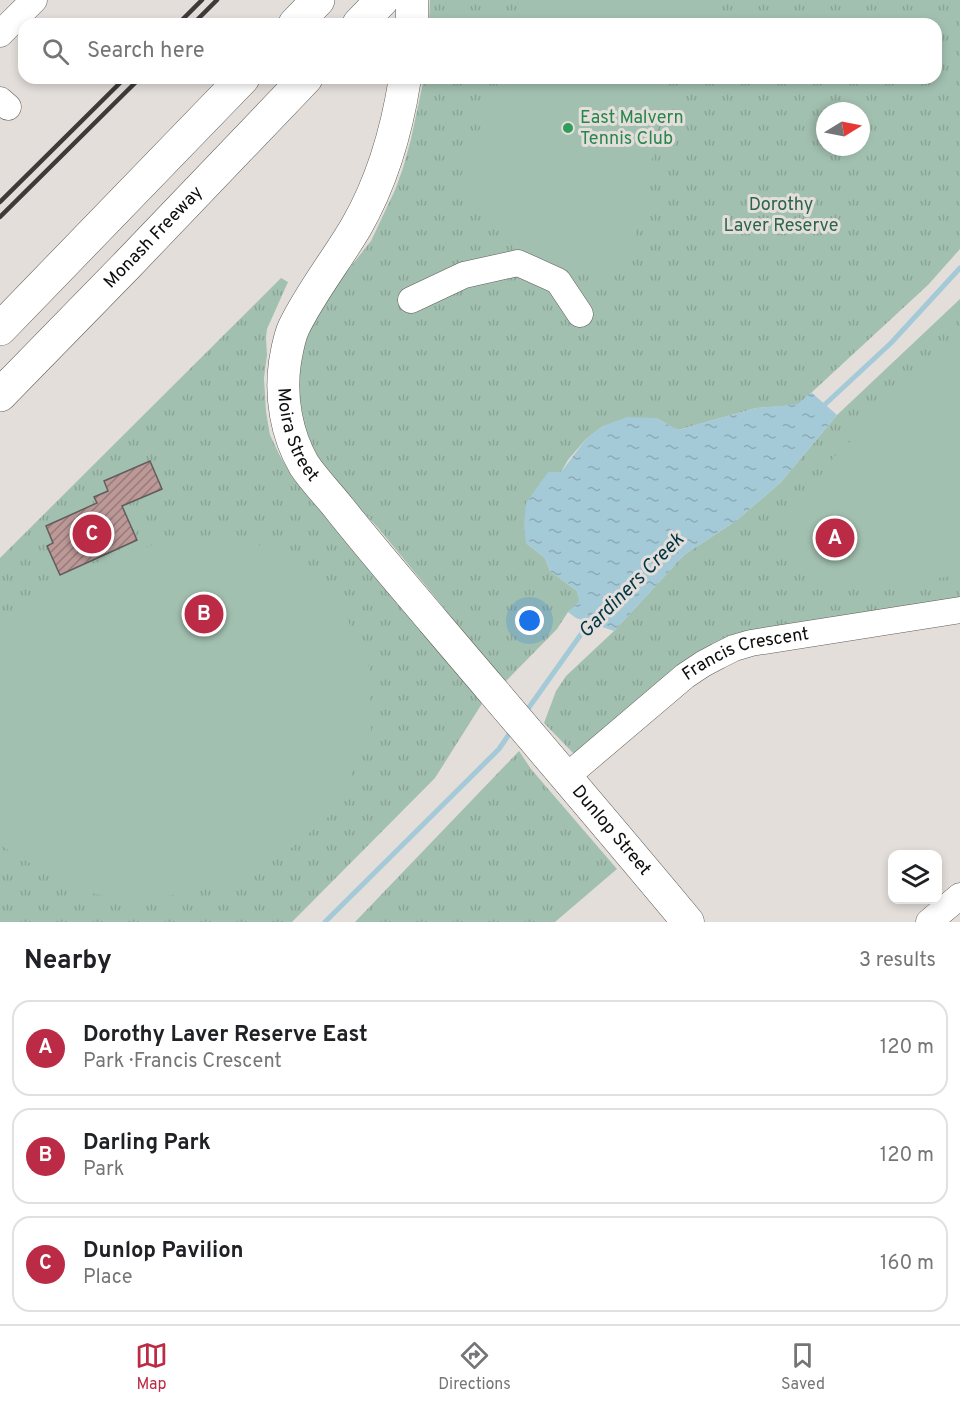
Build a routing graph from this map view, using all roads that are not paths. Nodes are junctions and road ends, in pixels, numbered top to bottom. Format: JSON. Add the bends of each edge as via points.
{"nodes":[{"id":1,"x":34,"y":0,"type":"edge"},
{"id":2,"x":318,"y":0,"type":"edge"},
{"id":3,"x":382,"y":0,"type":"edge"},
{"id":4,"x":412,"y":0,"type":"edge"},
{"id":5,"x":301,"y":18,"type":"edge"},
{"id":6,"x":365,"y":18,"type":"edge"},
{"id":7,"x":412,"y":18,"type":"edge"},
{"id":8,"x":0,"y":34,"type":"edge"},
{"id":9,"x":237,"y":84,"type":"edge"},
{"id":10,"x":300,"y":84,"type":"edge"},
{"id":11,"x":404,"y":84,"type":"edge"},
{"id":12,"x":411,"y":300,"type":"dead end"},
{"id":13,"x":580,"y":314,"type":"dead end"},
{"id":14,"x":0,"y":329,"type":"edge"},
{"id":15,"x":0,"y":395,"type":"edge"},
{"id":16,"x":960,"y":610,"type":"edge"},
{"id":17,"x":534,"y":738,"type":"joint"},
{"id":18,"x":566,"y":777,"type":"junction"},
{"id":19,"x":960,"y":896,"type":"edge"},
{"id":20,"x":688,"y":922,"type":"edge"},
{"id":21,"x":929,"y":922,"type":"edge"}],
"edges":[{"from":1,"to":8,"type":"street"},
{"from":2,"to":5,"type":"highway"},
{"from":3,"to":6,"type":"highway"},
{"from":4,"to":7,"type":"main road"},
{"from":9,"to":14,"type":"highway"},
{"from":10,"to":15,"type":"highway","name":"Monash Freeway"},
{"from":11,"to":17,"type":"main road","name":"Moira Street","via":[[378,181],[355,228],[293,329],[282,397],[290,435],[304,465]]},
{"from":12,"to":13,"type":"street","via":[[464,275],[518,262],[558,281]]},
{"from":16,"to":18,"type":"street","name":"Francis Crescent","via":[[767,639],[734,648],[685,676]]},
{"from":17,"to":18,"type":"main road","name":"Dunlop Street"},
{"from":18,"to":20,"type":"main road","name":"Dunlop Street"},
{"from":19,"to":21,"type":"street"}]}
